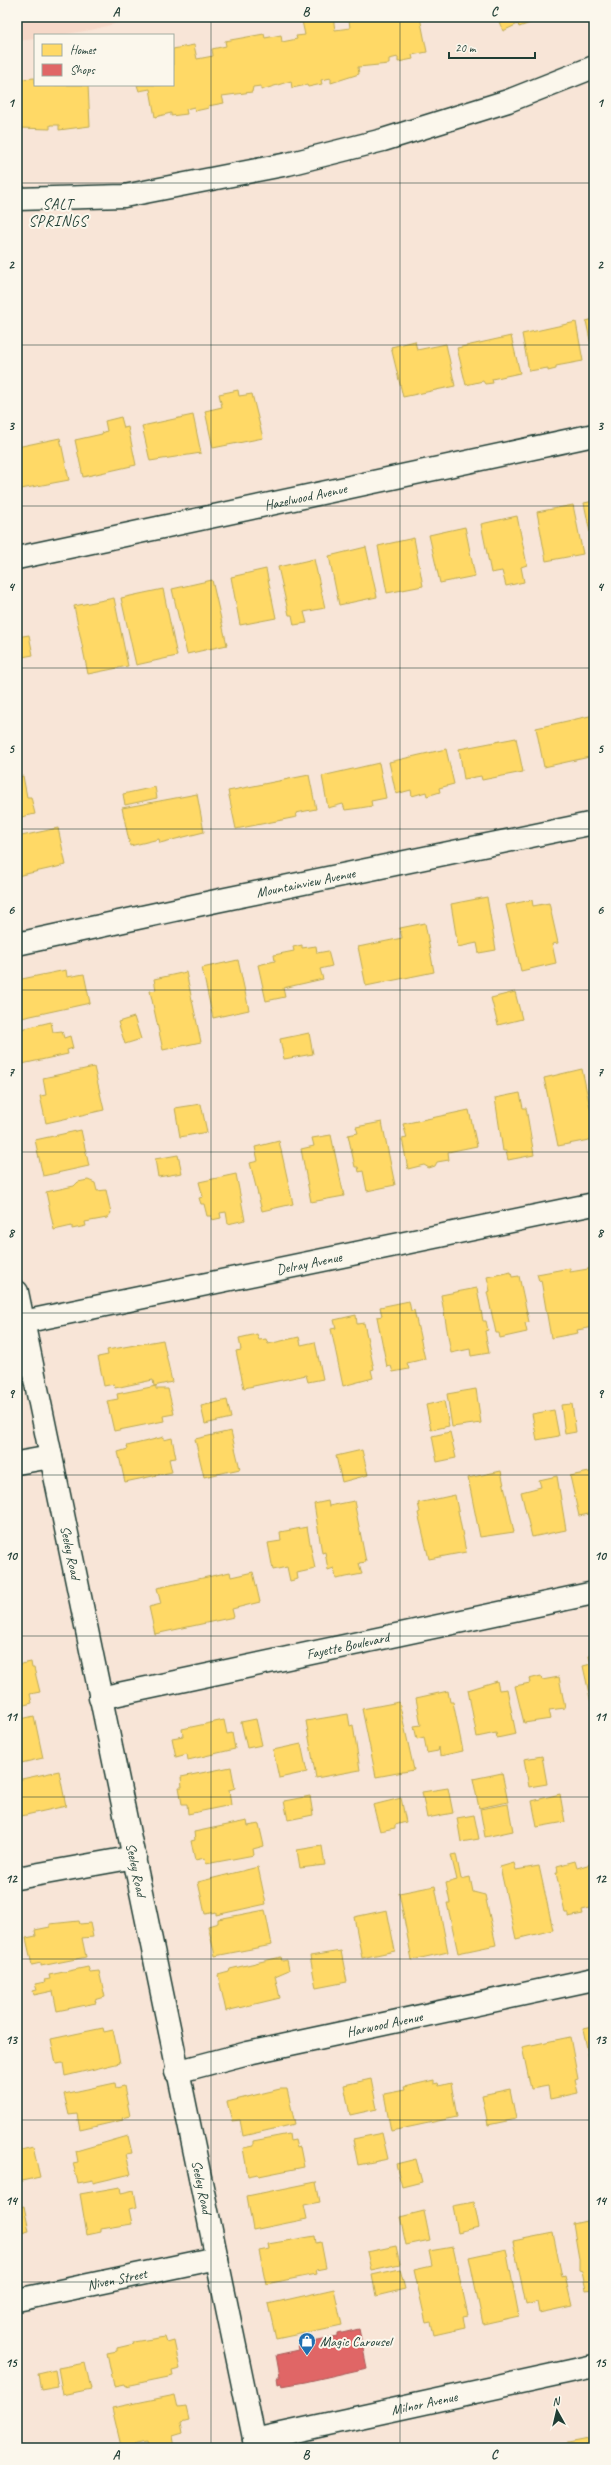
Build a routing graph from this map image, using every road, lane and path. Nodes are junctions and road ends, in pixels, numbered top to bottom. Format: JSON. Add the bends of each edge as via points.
{"nodes":[{"id":1,"x":594,"y":67,"type":"edge"},
{"id":2,"x":17,"y":199,"type":"edge"},
{"id":3,"x":594,"y":435,"type":"edge"},
{"id":4,"x":17,"y":558,"type":"edge"},
{"id":5,"x":594,"y":823,"type":"edge"},
{"id":6,"x":17,"y":944,"type":"edge"},
{"id":7,"x":594,"y":1204,"type":"edge"},
{"id":8,"x":17,"y":1292,"type":"edge"},
{"id":9,"x":23,"y":1322,"type":"junction"},
{"id":10,"x":51,"y":1457,"type":"junction"},
{"id":11,"x":17,"y":1462,"type":"edge"},
{"id":12,"x":594,"y":1593,"type":"edge"},
{"id":13,"x":100,"y":1698,"type":"junction"},
{"id":14,"x":135,"y":1857,"type":"junction"},
{"id":15,"x":17,"y":1878,"type":"edge"},
{"id":16,"x":594,"y":1979,"type":"edge"},
{"id":17,"x":176,"y":2072,"type":"junction"},
{"id":18,"x":217,"y":2258,"type":"junction"},
{"id":19,"x":17,"y":2300,"type":"edge"},
{"id":20,"x":594,"y":2366,"type":"edge"},
{"id":21,"x":255,"y":2444,"type":"edge"}],
"edges":[{"from":1,"to":2,"type":"street","via":[[508,102],[383,140],[288,164],[124,196]]},
{"from":3,"to":4,"type":"street","name":"Hazelwood Avenue"},
{"from":5,"to":6,"type":"street","name":"Mountainview Avenue"},
{"from":7,"to":9,"type":"street","name":"Delray Avenue"},
{"from":8,"to":9,"type":"street","name":"Seeley Road"},
{"from":9,"to":10,"type":"street","name":"Seeley Road"},
{"from":10,"to":11,"type":"street"},
{"from":10,"to":13,"type":"street","name":"Seeley Road"},
{"from":12,"to":13,"type":"street","name":"Fayette Boulevard"},
{"from":13,"to":14,"type":"street","name":"Seeley Road"},
{"from":14,"to":15,"type":"street"},
{"from":14,"to":17,"type":"street","name":"Seeley Road"},
{"from":16,"to":17,"type":"street","name":"Harwood Avenue","via":[[248,2053]]},
{"from":17,"to":18,"type":"street","name":"Seeley Road"},
{"from":18,"to":19,"type":"street","name":"Niven Street"},
{"from":18,"to":21,"type":"street","name":"Seeley Road"},
{"from":20,"to":21,"type":"street","name":"Milnor Avenue"}]}
